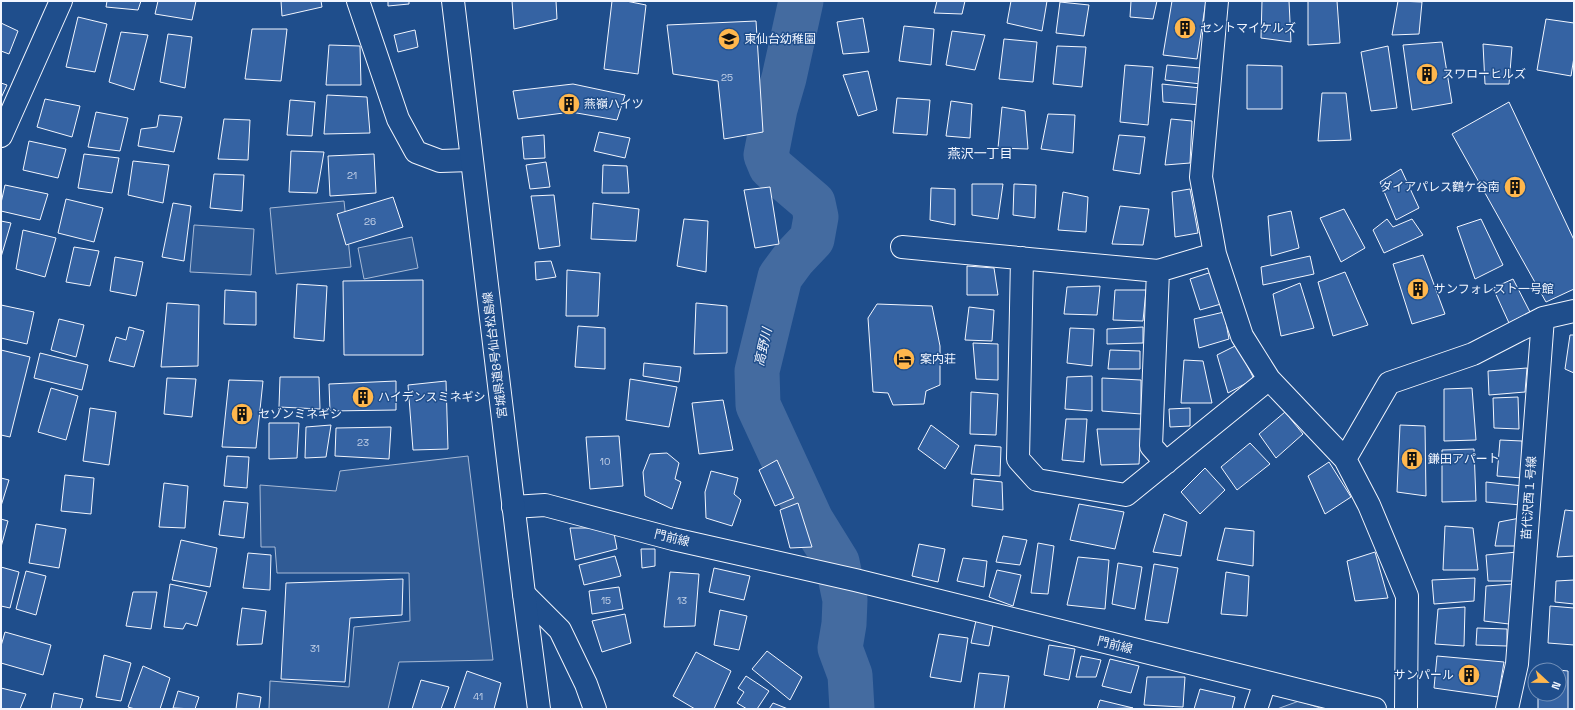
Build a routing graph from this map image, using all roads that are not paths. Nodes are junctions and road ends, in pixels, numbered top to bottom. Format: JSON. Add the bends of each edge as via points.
{"nodes":[{"id":1,"x":61,"y":1,"type":"edge"},
{"id":2,"x":358,"y":1,"type":"edge"},
{"id":3,"x":453,"y":1,"type":"edge"},
{"id":4,"x":1217,"y":1,"type":"edge"},
{"id":5,"x":1,"y":136,"type":"edge"},
{"id":6,"x":471,"y":160,"type":"junction"},
{"id":7,"x":902,"y":247,"type":"dead end"},
{"id":8,"x":1216,"y":254,"type":"junction"},
{"id":9,"x":1022,"y":258,"type":"junction"},
{"id":10,"x":1158,"y":271,"type":"junction"},
{"id":11,"x":1574,"y":311,"type":"edge"},
{"id":12,"x":1543,"y":318,"type":"junction"},
{"id":13,"x":1269,"y":379,"type":"junction"},
{"id":14,"x":1345,"y":459,"type":"junction"},
{"id":15,"x":1166,"y":463,"type":"junction"},
{"id":16,"x":513,"y":507,"type":"junction"},
{"id":17,"x":524,"y":594,"type":"junction"},
{"id":18,"x":1265,"y":682,"type":"junction"},
{"id":19,"x":539,"y":709,"type":"edge"},
{"id":20,"x":595,"y":709,"type":"edge"},
{"id":21,"x":1256,"y":709,"type":"edge"},
{"id":22,"x":1375,"y":709,"type":"edge"},
{"id":23,"x":1406,"y":709,"type":"edge"},
{"id":24,"x":1507,"y":709,"type":"edge"}],
"edges":[{"from":1,"to":5,"type":"street"},
{"from":2,"to":6,"type":"street","via":[[398,119],[416,152],[440,161]]},
{"from":3,"to":6,"type":"street","name":"宮城県道8号仙台松島線"},
{"from":4,"to":8,"type":"street","via":[[1201,177]]},
{"from":6,"to":16,"type":"street","name":"宮城県道8号仙台松島線"},
{"from":7,"to":9,"type":"street"},
{"from":8,"to":10,"type":"street"},
{"from":8,"to":13,"type":"street","via":[[1242,336]]},
{"from":9,"to":10,"type":"street"},
{"from":9,"to":15,"type":"street","via":[[1018,459],[1037,480],[1126,495]]},
{"from":10,"to":15,"type":"street","via":[[1151,446]]},
{"from":11,"to":12,"type":"street"},
{"from":12,"to":14,"type":"street","via":[[1473,354],[1389,383]]},
{"from":12,"to":24,"type":"street","name":"苗代沢西１号線","via":[[1517,664]]},
{"from":13,"to":14,"type":"street"},
{"from":13,"to":15,"type":"street"},
{"from":14,"to":23,"type":"street","via":[[1369,505],[1407,596]]},
{"from":16,"to":17,"type":"street","name":"宮城県道8号仙台松島線"},
{"from":16,"to":18,"type":"street","name":"門前線","via":[[545,505],[673,539],[854,580]]},
{"from":17,"to":19,"type":"street","name":"宮城県道8号仙台松島線"},
{"from":17,"to":20,"type":"street","via":[[560,630]]},
{"from":18,"to":21,"type":"street"},
{"from":18,"to":22,"type":"street","name":"門前線"}]}
